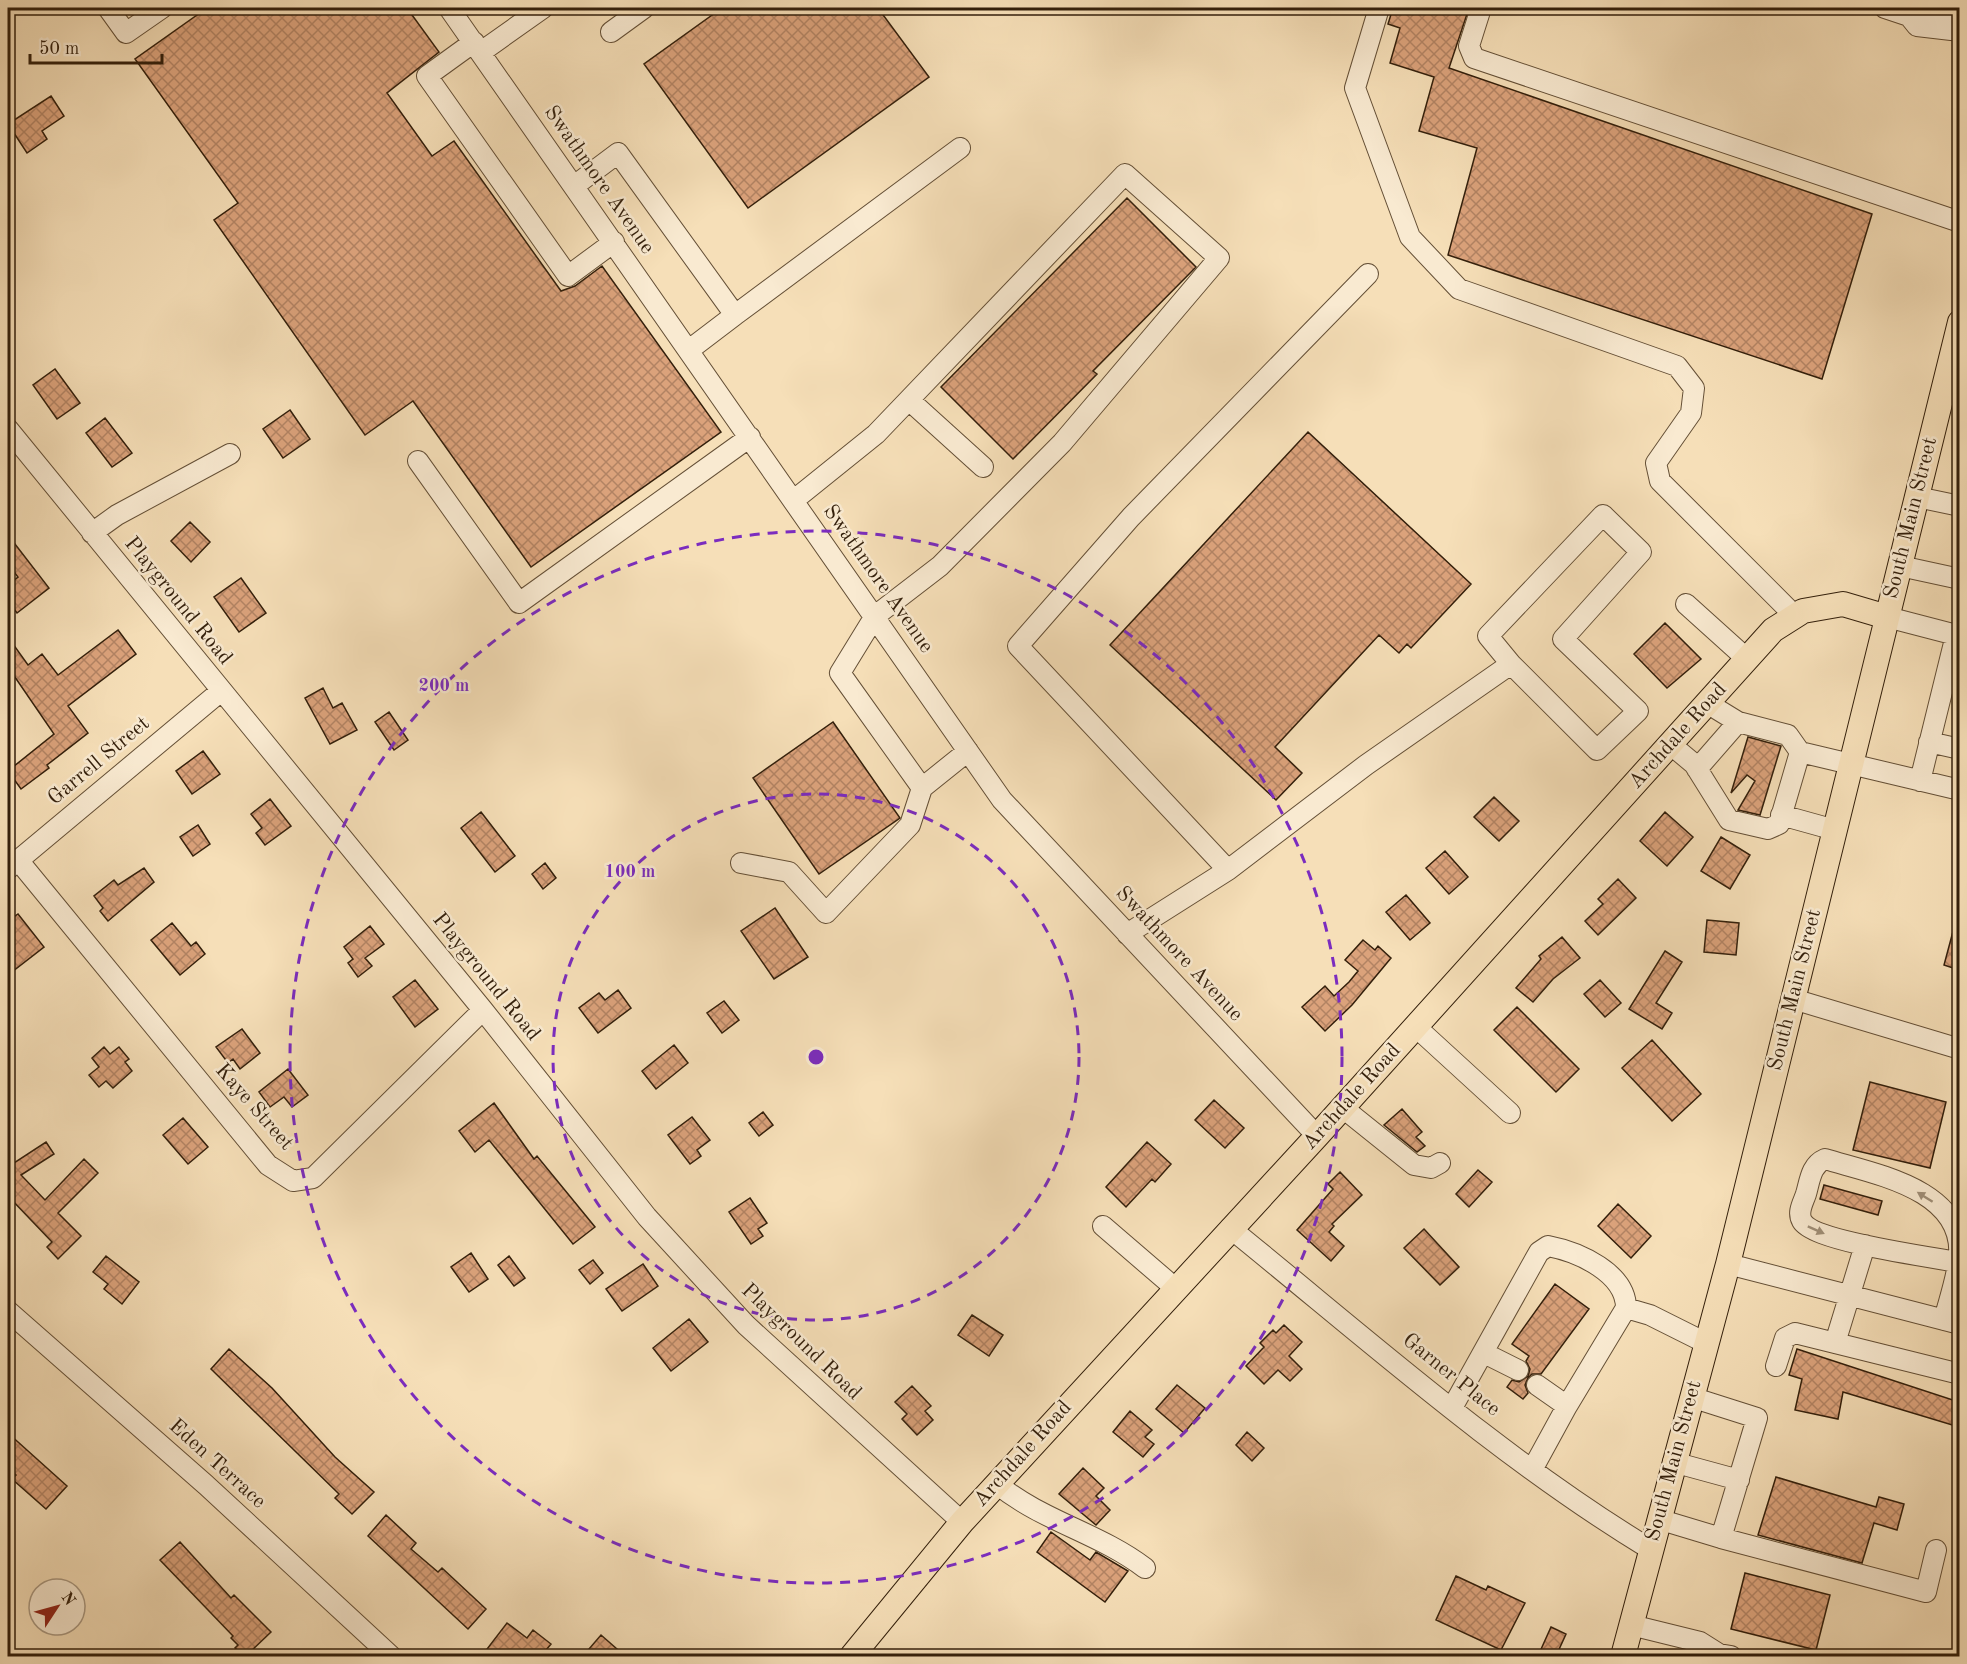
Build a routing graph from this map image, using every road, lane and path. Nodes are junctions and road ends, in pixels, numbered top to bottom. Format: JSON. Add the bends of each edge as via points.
{"nodes":[{"id":1,"x":108,"y":8,"type":"edge"},
{"id":2,"x":162,"y":8,"type":"edge"},
{"id":3,"x":449,"y":8,"type":"edge"},
{"id":4,"x":543,"y":8,"type":"edge"},
{"id":5,"x":644,"y":8,"type":"edge"},
{"id":6,"x":1378,"y":8,"type":"edge"},
{"id":7,"x":1481,"y":8,"type":"edge"},
{"id":8,"x":1885,"y":8,"type":"edge"},
{"id":9,"x":1959,"y":13,"type":"edge"},
{"id":10,"x":1909,"y":16,"type":"junction"},
{"id":11,"x":1959,"y":31,"type":"edge"},
{"id":12,"x":611,"y":32,"type":"dead end"},
{"id":13,"x":477,"y":47,"type":"junction"},
{"id":14,"x":960,"y":148,"type":"dead end"},
{"id":15,"x":574,"y":186,"type":"junction"},
{"id":16,"x":1959,"y":222,"type":"edge"},
{"id":17,"x":614,"y":242,"type":"junction"},
{"id":18,"x":1368,"y":274,"type":"dead end"},
{"id":19,"x":735,"y":315,"type":"junction"},
{"id":20,"x":1959,"y":322,"type":"edge"},
{"id":21,"x":689,"y":350,"type":"junction"},
{"id":22,"x":909,"y":400,"type":"junction"},
{"id":23,"x":8,"y":429,"type":"edge"},
{"id":24,"x":750,"y":437,"type":"junction"},
{"id":25,"x":230,"y":453,"type":"dead end"},
{"id":26,"x":418,"y":461,"type":"dead end"},
{"id":27,"x":983,"y":467,"type":"dead end"},
{"id":28,"x":1917,"y":497,"type":"junction"},
{"id":29,"x":794,"y":500,"type":"junction"},
{"id":30,"x":1959,"y":506,"type":"edge"},
{"id":31,"x":92,"y":533,"type":"junction"},
{"id":32,"x":1900,"y":566,"type":"junction"},
{"id":33,"x":1959,"y":579,"type":"edge"},
{"id":34,"x":1686,"y":604,"type":"dead end"},
{"id":35,"x":875,"y":616,"type":"junction"},
{"id":36,"x":1795,"y":616,"type":"junction"},
{"id":37,"x":1887,"y":617,"type":"junction"},
{"id":38,"x":1958,"y":635,"type":"edge"},
{"id":39,"x":1747,"y":660,"type":"junction"},
{"id":40,"x":1511,"y":664,"type":"junction"},
{"id":41,"x":1952,"y":685,"type":"edge"},
{"id":42,"x":221,"y":691,"type":"junction"},
{"id":43,"x":1707,"y":703,"type":"junction"},
{"id":44,"x":1738,"y":722,"type":"junction"},
{"id":45,"x":1929,"y":742,"type":"junction"},
{"id":46,"x":1670,"y":744,"type":"junction"},
{"id":47,"x":1959,"y":749,"type":"edge"},
{"id":48,"x":968,"y":751,"type":"junction"},
{"id":49,"x":1800,"y":752,"type":"junction"},
{"id":50,"x":1851,"y":765,"type":"junction"},
{"id":51,"x":1697,"y":770,"type":"junction"},
{"id":52,"x":1920,"y":781,"type":"junction"},
{"id":53,"x":922,"y":788,"type":"junction"},
{"id":54,"x":1959,"y":790,"type":"edge"},
{"id":55,"x":1781,"y":815,"type":"junction"},
{"id":56,"x":1834,"y":830,"type":"junction"},
{"id":57,"x":741,"y":863,"type":"dead end"},
{"id":58,"x":13,"y":864,"type":"edge"},
{"id":59,"x":1227,"y":870,"type":"junction"},
{"id":60,"x":1127,"y":934,"type":"junction"},
{"id":61,"x":1793,"y":999,"type":"junction"},
{"id":62,"x":483,"y":1010,"type":"junction"},
{"id":63,"x":1416,"y":1027,"type":"junction"},
{"id":64,"x":1959,"y":1049,"type":"edge"},
{"id":65,"x":1343,"y":1108,"type":"junction"},
{"id":66,"x":1510,"y":1113,"type":"dead end"},
{"id":67,"x":1317,"y":1136,"type":"junction"},
{"id":68,"x":1440,"y":1163,"type":"dead end"},
{"id":69,"x":1103,"y":1226,"type":"dead end"},
{"id":70,"x":1230,"y":1228,"type":"junction"},
{"id":71,"x":1865,"y":1245,"type":"junction"},
{"id":72,"x":1958,"y":1262,"type":"junction"},
{"id":73,"x":1728,"y":1264,"type":"junction"},
{"id":74,"x":1175,"y":1287,"type":"junction"},
{"id":75,"x":1850,"y":1296,"type":"junction"},
{"id":76,"x":1626,"y":1308,"type":"junction"},
{"id":77,"x":8,"y":1311,"type":"edge"},
{"id":78,"x":1952,"y":1322,"type":"edge"},
{"id":79,"x":1706,"y":1343,"type":"junction"},
{"id":80,"x":1835,"y":1343,"type":"junction"},
{"id":81,"x":1484,"y":1353,"type":"junction"},
{"id":82,"x":1776,"y":1366,"type":"dead end"},
{"id":83,"x":1518,"y":1370,"type":"dead end"},
{"id":84,"x":1959,"y":1374,"type":"edge"},
{"id":85,"x":1537,"y":1385,"type":"dead end"},
{"id":86,"x":1691,"y":1397,"type":"junction"},
{"id":87,"x":1567,"y":1406,"type":"junction"},
{"id":88,"x":1452,"y":1408,"type":"junction"},
{"id":89,"x":1673,"y":1462,"type":"junction"},
{"id":90,"x":1532,"y":1470,"type":"junction"},
{"id":91,"x":1738,"y":1480,"type":"junction"},
{"id":92,"x":997,"y":1484,"type":"junction"},
{"id":93,"x":1658,"y":1518,"type":"junction"},
{"id":94,"x":962,"y":1522,"type":"junction"},
{"id":95,"x":1721,"y":1538,"type":"junction"},
{"id":96,"x":1650,"y":1549,"type":"junction"},
{"id":97,"x":1936,"y":1550,"type":"dead end"},
{"id":98,"x":1145,"y":1568,"type":"dead end"},
{"id":99,"x":1631,"y":1625,"type":"junction"},
{"id":100,"x":391,"y":1656,"type":"edge"},
{"id":101,"x":852,"y":1656,"type":"edge"},
{"id":102,"x":1623,"y":1656,"type":"edge"},
{"id":103,"x":1731,"y":1656,"type":"edge"}],
"edges":[{"from":1,"to":2,"type":"street","via":[[126,33]]},
{"from":3,"to":13,"type":"street","name":"Swathmore Avenue"},
{"from":4,"to":13,"type":"street"},
{"from":5,"to":12,"type":"street"},
{"from":6,"to":36,"type":"street","via":[[1355,88],[1410,237],[1459,289],[1677,366],[1694,388],[1691,413],[1656,463],[1660,481]]},
{"from":7,"to":16,"type":"street","via":[[1469,46],[1473,58]]},
{"from":8,"to":10,"type":"street"},
{"from":9,"to":10,"type":"street","via":[[1925,9]]},
{"from":10,"to":11,"type":"street","via":[[1917,26]]},
{"from":13,"to":15,"type":"street","name":"Swathmore Avenue"},
{"from":13,"to":17,"type":"street","via":[[427,76],[568,276]]},
{"from":14,"to":19,"type":"street"},
{"from":15,"to":17,"type":"street","name":"Swathmore Avenue"},
{"from":15,"to":19,"type":"street","via":[[618,153]]},
{"from":17,"to":21,"type":"street","name":"Swathmore Avenue"},
{"from":18,"to":59,"type":"street","via":[[1131,518],[1018,646]]},
{"from":19,"to":21,"type":"street"},
{"from":20,"to":28,"type":"main road","name":"South Main Street"},
{"from":21,"to":24,"type":"street","name":"Swathmore Avenue"},
{"from":22,"to":27,"type":"street"},
{"from":22,"to":29,"type":"street","via":[[876,434]]},
{"from":22,"to":35,"type":"street","via":[[1125,174],[1219,258],[1062,442],[940,566]]},
{"from":23,"to":31,"type":"street","name":"Playground Road"},
{"from":24,"to":26,"type":"street","via":[[519,603]]},
{"from":24,"to":29,"type":"street","name":"Swathmore Avenue"},
{"from":25,"to":31,"type":"street","via":[[117,515]]},
{"from":28,"to":30,"type":"street"},
{"from":28,"to":32,"type":"main road","name":"South Main Street"},
{"from":29,"to":35,"type":"street","name":"Swathmore Avenue"},
{"from":31,"to":42,"type":"street","name":"Playground Road"},
{"from":32,"to":33,"type":"street"},
{"from":32,"to":37,"type":"main road","name":"South Main Street"},
{"from":34,"to":39,"type":"street"},
{"from":35,"to":48,"type":"street","name":"Swathmore Avenue"},
{"from":35,"to":53,"type":"street","via":[[840,673]]},
{"from":36,"to":37,"type":"main road","name":"Archdale Road","via":[[1843,604]]},
{"from":36,"to":39,"type":"main road","name":"Archdale Road","via":[[1773,630]]},
{"from":37,"to":38,"type":"street"},
{"from":37,"to":50,"type":"main road","name":"South Main Street"},
{"from":38,"to":41,"type":"street"},
{"from":39,"to":43,"type":"main road","name":"Archdale Road"},
{"from":40,"to":40,"type":"street","via":[[1597,750],[1638,711],[1563,639],[1641,552],[1603,515],[1488,636]]},
{"from":40,"to":59,"type":"street","via":[[1366,765]]},
{"from":41,"to":45,"type":"street"},
{"from":42,"to":58,"type":"street","name":"Garrell Street"},
{"from":42,"to":62,"type":"street","name":"Playground Road"},
{"from":43,"to":44,"type":"street"},
{"from":43,"to":46,"type":"main road","name":"Archdale Road"},
{"from":44,"to":49,"type":"street","via":[[1788,735]]},
{"from":44,"to":51,"type":"street"},
{"from":45,"to":47,"type":"street"},
{"from":45,"to":52,"type":"street"},
{"from":46,"to":51,"type":"street"},
{"from":46,"to":63,"type":"main road","name":"Archdale Road"},
{"from":48,"to":53,"type":"street"},
{"from":48,"to":60,"type":"street","name":"Swathmore Avenue","via":[[1002,800]]},
{"from":49,"to":50,"type":"street"},
{"from":49,"to":55,"type":"street"},
{"from":50,"to":52,"type":"street"},
{"from":50,"to":56,"type":"main road","name":"South Main Street"},
{"from":51,"to":55,"type":"street","via":[[1729,820],[1768,829],[1779,824]]},
{"from":52,"to":54,"type":"street"},
{"from":53,"to":57,"type":"street","via":[[910,825],[825,913],[789,872]]},
{"from":55,"to":56,"type":"street"},
{"from":56,"to":61,"type":"main road","name":"South Main Street"},
{"from":58,"to":62,"type":"street","name":"Kaye Street","via":[[268,1165],[293,1181],[314,1178]]},
{"from":59,"to":60,"type":"street"},
{"from":60,"to":67,"type":"street","name":"Swathmore Avenue"},
{"from":61,"to":64,"type":"street"},
{"from":61,"to":73,"type":"main road","name":"South Main Street"},
{"from":62,"to":94,"type":"street","name":"Playground Road","via":[[694,1271],[746,1325]]},
{"from":63,"to":65,"type":"main road","name":"Archdale Road"},
{"from":63,"to":66,"type":"street"},
{"from":65,"to":67,"type":"main road","name":"Archdale Road"},
{"from":65,"to":68,"type":"street","via":[[1414,1165],[1423,1168]]},
{"from":67,"to":70,"type":"main road","name":"Archdale Road"},
{"from":69,"to":74,"type":"street"},
{"from":70,"to":74,"type":"main road","name":"Archdale Road"},
{"from":70,"to":88,"type":"street","name":"Garner Place"},
{"from":71,"to":72,"type":"street"},
{"from":72,"to":71,"type":"street","one_way":true,"via":[[1958,1239],[1952,1220],[1942,1208],[1895,1180],[1825,1159],[1818,1162],[1800,1211],[1801,1220],[1810,1230]]},
{"from":71,"to":75,"type":"street"},
{"from":72,"to":78,"type":"street"},
{"from":73,"to":75,"type":"street"},
{"from":73,"to":79,"type":"main road","name":"South Main Street"},
{"from":74,"to":92,"type":"main road","name":"Archdale Road"},
{"from":75,"to":78,"type":"street"},
{"from":75,"to":80,"type":"street"},
{"from":76,"to":79,"type":"street","via":[[1650,1315]]},
{"from":76,"to":81,"type":"street","via":[[1626,1295],[1611,1275],[1573,1251],[1548,1246],[1539,1252]]},
{"from":76,"to":87,"type":"street"},
{"from":77,"to":100,"type":"street","name":"Eden Terrace","via":[[206,1485]]},
{"from":79,"to":86,"type":"main road","name":"South Main Street"},
{"from":80,"to":82,"type":"street","via":[[1796,1333],[1785,1338]]},
{"from":80,"to":84,"type":"street"},
{"from":81,"to":83,"type":"street"},
{"from":81,"to":88,"type":"street"},
{"from":85,"to":87,"type":"street"},
{"from":86,"to":89,"type":"main road","name":"South Main Street"},
{"from":86,"to":91,"type":"street","via":[[1757,1418]]},
{"from":87,"to":90,"type":"street"},
{"from":88,"to":90,"type":"street","name":"Garner Place"},
{"from":89,"to":91,"type":"street"},
{"from":89,"to":93,"type":"main road","name":"South Main Street"},
{"from":90,"to":96,"type":"street","name":"Garner Place"},
{"from":91,"to":95,"type":"street"},
{"from":92,"to":94,"type":"main road","name":"Archdale Road"},
{"from":92,"to":98,"type":"street","via":[[1033,1509],[1106,1541]]},
{"from":93,"to":95,"type":"street"},
{"from":93,"to":96,"type":"main road","name":"South Main Street"},
{"from":94,"to":101,"type":"main road","name":"Archdale Road"},
{"from":95,"to":97,"type":"street","via":[[1926,1592]]},
{"from":96,"to":99,"type":"main road","name":"South Main Street"},
{"from":99,"to":102,"type":"main road","name":"South Main Street"},
{"from":99,"to":103,"type":"street","via":[[1700,1642],[1719,1654]]}]}
